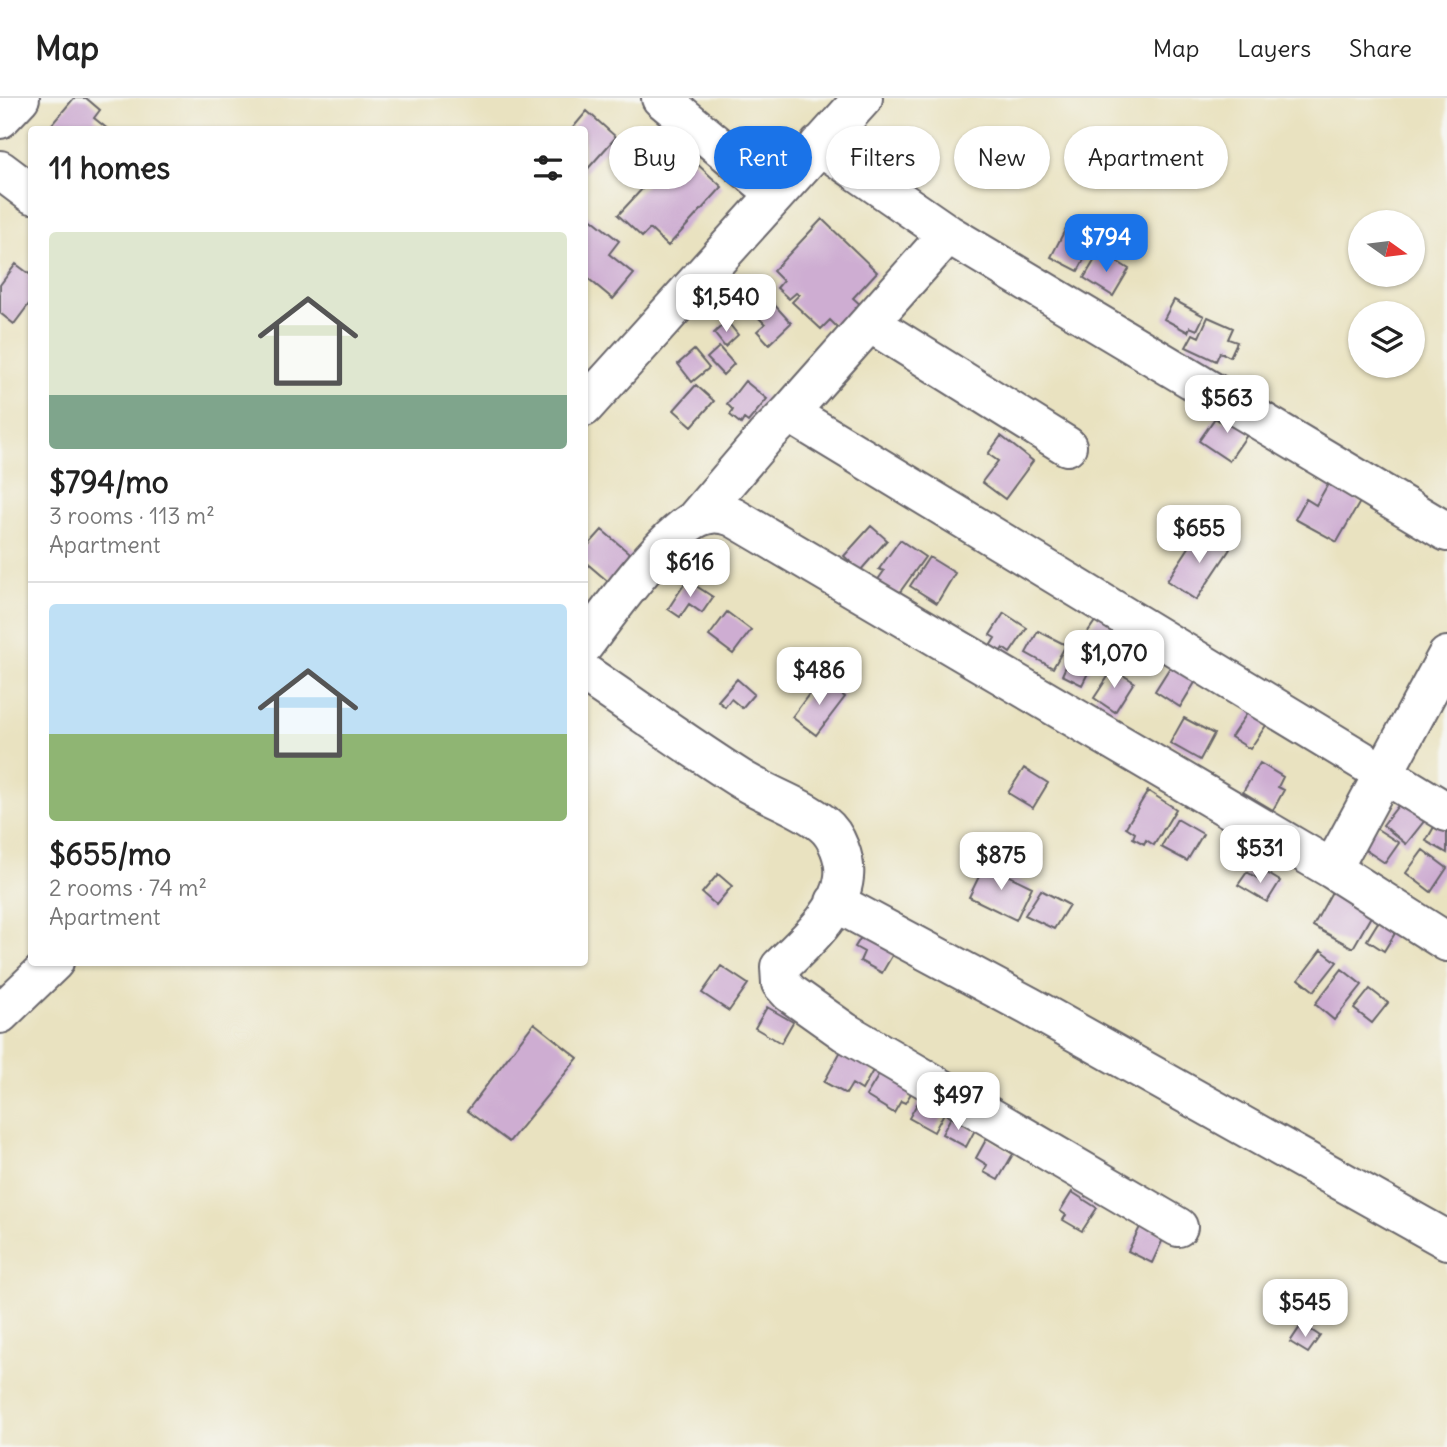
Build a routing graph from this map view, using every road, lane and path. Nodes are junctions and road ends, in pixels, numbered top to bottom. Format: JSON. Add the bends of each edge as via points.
{"nodes":[{"id":1,"x":20,"y":98,"type":"edge"},
{"id":2,"x":661,"y":98,"type":"edge"},
{"id":3,"x":863,"y":98,"type":"edge"},
{"id":4,"x":0,"y":119,"type":"edge"},
{"id":5,"x":819,"y":145,"type":"junction"},
{"id":6,"x":0,"y":170,"type":"edge"},
{"id":7,"x":28,"y":191,"type":"edge"},
{"id":8,"x":775,"y":193,"type":"junction"},
{"id":9,"x":948,"y":234,"type":"junction"},
{"id":10,"x":870,"y":323,"type":"junction"},
{"id":11,"x":588,"y":403,"type":"edge"},
{"id":12,"x":789,"y":413,"type":"junction"},
{"id":13,"x":1067,"y":446,"type":"dead end"},
{"id":14,"x":696,"y":519,"type":"junction"},
{"id":15,"x":1447,"y":532,"type":"edge"},
{"id":16,"x":588,"y":640,"type":"edge"},
{"id":17,"x":1447,"y":656,"type":"edge"},
{"id":18,"x":588,"y":676,"type":"edge"},
{"id":19,"x":1382,"y":774,"type":"junction"},
{"id":20,"x":1447,"y":811,"type":"edge"},
{"id":21,"x":1332,"y":869,"type":"junction"},
{"id":22,"x":835,"y":902,"type":"junction"},
{"id":23,"x":1447,"y":943,"type":"edge"},
{"id":24,"x":50,"y":966,"type":"edge"},
{"id":25,"x":0,"y":1014,"type":"edge"},
{"id":26,"x":1178,"y":1227,"type":"dead end"},
{"id":27,"x":1447,"y":1240,"type":"edge"}],
"edges":[{"from":1,"to":4,"type":"street"},
{"from":2,"to":8,"type":"street"},
{"from":3,"to":5,"type":"street"},
{"from":5,"to":8,"type":"street"},
{"from":5,"to":9,"type":"street"},
{"from":6,"to":7,"type":"street"},
{"from":8,"to":11,"type":"street"},
{"from":9,"to":10,"type":"street"},
{"from":9,"to":15,"type":"street"},
{"from":10,"to":12,"type":"street"},
{"from":10,"to":13,"type":"street"},
{"from":12,"to":14,"type":"street"},
{"from":12,"to":19,"type":"street"},
{"from":14,"to":16,"type":"street","via":[[648,562]]},
{"from":14,"to":21,"type":"street","via":[[721,514],[742,521]]},
{"from":17,"to":19,"type":"street"},
{"from":18,"to":22,"type":"street","via":[[741,779],[824,825],[844,866]]},
{"from":19,"to":20,"type":"street"},
{"from":19,"to":21,"type":"street"},
{"from":21,"to":23,"type":"street"},
{"from":22,"to":26,"type":"street","via":[[780,967],[781,983],[790,993],[845,1032]]},
{"from":22,"to":27,"type":"street"},
{"from":24,"to":25,"type":"street"}]}
